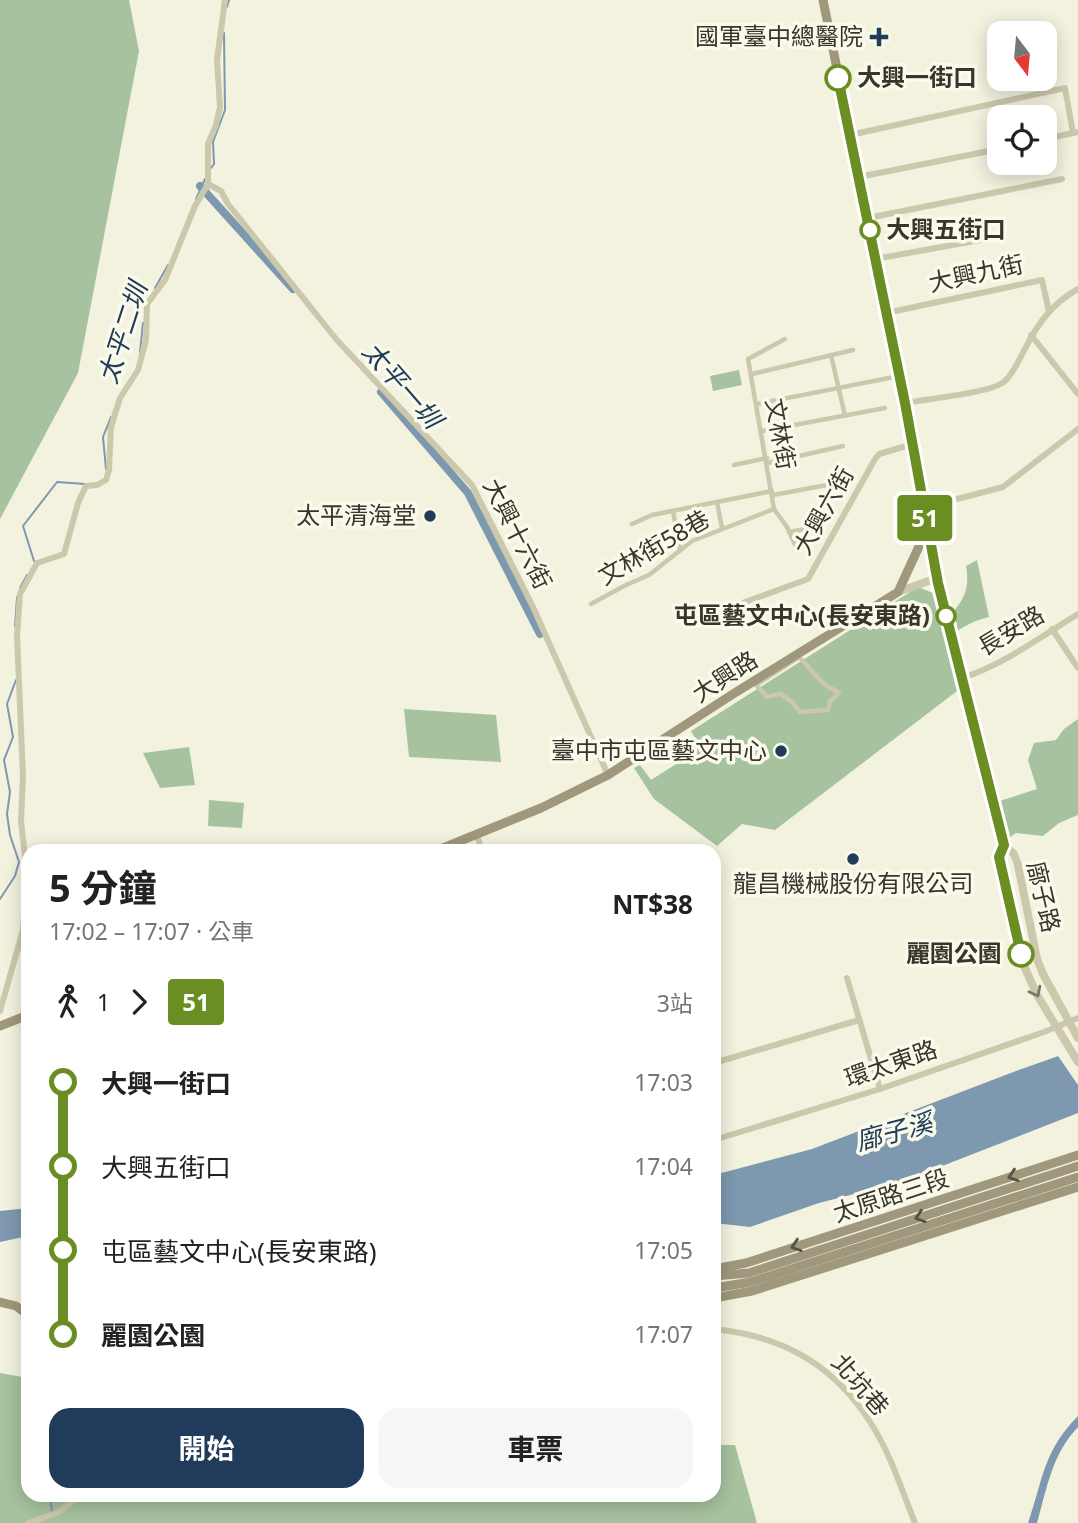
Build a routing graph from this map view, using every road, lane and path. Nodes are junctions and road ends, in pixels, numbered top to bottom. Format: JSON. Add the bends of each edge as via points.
{"nodes":[{"id":1,"x":225,"y":0,"type":"edge"},
{"id":2,"x":823,"y":0,"type":"edge"},
{"id":3,"x":1076,"y":133,"type":"edge"},
{"id":4,"x":850,"y":135,"type":"junction"},
{"id":5,"x":1057,"y":137,"type":"edge"},
{"id":6,"x":987,"y":151,"type":"edge"},
{"id":7,"x":859,"y":177,"type":"junction"},
{"id":8,"x":1062,"y":179,"type":"dead end"},
{"id":9,"x":208,"y":184,"type":"junction"},
{"id":10,"x":868,"y":218,"type":"junction"},
{"id":11,"x":997,"y":237,"type":"dead end"},
{"id":12,"x":875,"y":260,"type":"junction"},
{"id":13,"x":1078,"y":289,"type":"edge"},
{"id":14,"x":1049,"y":312,"type":"junction"},
{"id":15,"x":886,"y":313,"type":"junction"},
{"id":16,"x":1031,"y":335,"type":"junction"},
{"id":17,"x":785,"y":340,"type":"dead end"},
{"id":18,"x":853,"y":350,"type":"dead end"},
{"id":19,"x":831,"y":355,"type":"junction"},
{"id":20,"x":752,"y":373,"type":"junction"},
{"id":21,"x":899,"y":376,"type":"junction"},
{"id":22,"x":838,"y":388,"type":"junction"},
{"id":23,"x":1078,"y":394,"type":"edge"},
{"id":24,"x":905,"y":403,"type":"junction"},
{"id":25,"x":757,"y":404,"type":"junction"},
{"id":26,"x":885,"y":408,"type":"dead end"},
{"id":27,"x":845,"y":416,"type":"junction"},
{"id":28,"x":1078,"y":429,"type":"edge"},
{"id":29,"x":762,"y":431,"type":"junction"},
{"id":30,"x":913,"y":444,"type":"junction"},
{"id":31,"x":843,"y":446,"type":"dead end"},
{"id":32,"x":767,"y":461,"type":"junction"},
{"id":33,"x":734,"y":465,"type":"dead end"},
{"id":34,"x":827,"y":485,"type":"dead end"},
{"id":35,"x":772,"y":493,"type":"junction"},
{"id":36,"x":717,"y":502,"type":"junction"},
{"id":37,"x":923,"y":508,"type":"junction"},
{"id":38,"x":774,"y":509,"type":"junction"},
{"id":39,"x":673,"y":510,"type":"junction"},
{"id":40,"x":632,"y":524,"type":"dead end"},
{"id":41,"x":926,"y":524,"type":"junction"},
{"id":42,"x":821,"y":526,"type":"dead end"},
{"id":43,"x":722,"y":528,"type":"junction"},
{"id":44,"x":789,"y":532,"type":"junction"},
{"id":45,"x":680,"y":551,"type":"junction"},
{"id":46,"x":798,"y":551,"type":"dead end"},
{"id":47,"x":937,"y":578,"type":"junction"},
{"id":48,"x":898,"y":592,"type":"junction"},
{"id":49,"x":591,"y":604,"type":"dead end"},
{"id":50,"x":726,"y":609,"type":"dead end"},
{"id":51,"x":1078,"y":614,"type":"edge"},
{"id":52,"x":1052,"y":629,"type":"junction"},
{"id":53,"x":1078,"y":668,"type":"edge"},
{"id":54,"x":962,"y":678,"type":"junction"},
{"id":55,"x":800,"y":712,"type":"joint"},
{"id":56,"x":608,"y":775,"type":"junction"},
{"id":57,"x":477,"y":835,"type":"junction"},
{"id":58,"x":24,"y":844,"type":"edge"},
{"id":59,"x":454,"y":844,"type":"edge"},
{"id":60,"x":480,"y":844,"type":"edge"},
{"id":61,"x":1004,"y":845,"type":"junction"},
{"id":62,"x":21,"y":938,"type":"edge"},
{"id":63,"x":847,"y":978,"type":"dead end"},
{"id":64,"x":0,"y":1011,"type":"edge"},
{"id":65,"x":1078,"y":1017,"type":"edge"},
{"id":66,"x":21,"y":1018,"type":"edge"},
{"id":67,"x":859,"y":1020,"type":"junction"},
{"id":68,"x":1068,"y":1021,"type":"junction"},
{"id":69,"x":0,"y":1026,"type":"edge"},
{"id":70,"x":1058,"y":1031,"type":"junction"},
{"id":71,"x":1078,"y":1038,"type":"edge"},
{"id":72,"x":721,"y":1061,"type":"edge"},
{"id":73,"x":1078,"y":1062,"type":"edge"},
{"id":74,"x":880,"y":1089,"type":"junction"},
{"id":75,"x":721,"y":1138,"type":"edge"},
{"id":76,"x":1078,"y":1156,"type":"edge"},
{"id":77,"x":1078,"y":1166,"type":"edge"},
{"id":78,"x":1078,"y":1177,"type":"edge"},
{"id":79,"x":1078,"y":1187,"type":"edge"},
{"id":80,"x":721,"y":1267,"type":"edge"},
{"id":81,"x":721,"y":1275,"type":"edge"},
{"id":82,"x":721,"y":1287,"type":"edge"},
{"id":83,"x":721,"y":1297,"type":"edge"},
{"id":84,"x":0,"y":1302,"type":"edge"},
{"id":85,"x":21,"y":1310,"type":"edge"},
{"id":86,"x":721,"y":1329,"type":"edge"},
{"id":87,"x":72,"y":1502,"type":"edge"},
{"id":88,"x":28,"y":1523,"type":"edge"},
{"id":89,"x":915,"y":1523,"type":"edge"}],
"edges":[{"from":1,"to":9,"type":"street","via":[[217,60],[220,107],[208,144]]},
{"from":2,"to":4,"type":"main road"},
{"from":3,"to":4,"type":"street","via":[[1065,88]]},
{"from":3,"to":5,"type":"street"},
{"from":4,"to":7,"type":"main road"},
{"from":6,"to":7,"type":"street"},
{"from":7,"to":10,"type":"main road"},
{"from":8,"to":10,"type":"street"},
{"from":9,"to":56,"type":"street","name":"大興十六街","via":[[221,191],[336,339],[472,485]]},
{"from":9,"to":58,"type":"street","via":[[164,281],[147,303],[146,340],[138,370],[120,398],[111,427],[106,480],[86,486],[64,554],[37,563],[20,594],[17,636]]},
{"from":10,"to":12,"type":"main road"},
{"from":11,"to":12,"type":"street"},
{"from":12,"to":15,"type":"main road"},
{"from":13,"to":14,"type":"street"},
{"from":14,"to":15,"type":"street","name":"大興九街","via":[[1042,280]]},
{"from":14,"to":16,"type":"street"},
{"from":15,"to":21,"type":"main road"},
{"from":16,"to":23,"type":"street"},
{"from":16,"to":24,"type":"street","via":[[1004,383]]},
{"from":17,"to":20,"type":"street","name":"文林街","via":[[748,359]]},
{"from":18,"to":19,"type":"street"},
{"from":19,"to":20,"type":"street"},
{"from":19,"to":22,"type":"street"},
{"from":20,"to":25,"type":"street","name":"文林街"},
{"from":21,"to":22,"type":"street"},
{"from":21,"to":24,"type":"main road"},
{"from":22,"to":25,"type":"street"},
{"from":22,"to":27,"type":"street"},
{"from":24,"to":30,"type":"main road"},
{"from":25,"to":29,"type":"street","name":"文林街"},
{"from":26,"to":27,"type":"street"},
{"from":27,"to":29,"type":"street"},
{"from":28,"to":37,"type":"street","via":[[1003,487]]},
{"from":29,"to":32,"type":"street","name":"文林街"},
{"from":30,"to":37,"type":"main road"},
{"from":30,"to":50,"type":"street","name":"大興六街","via":[[875,459],[808,579]]},
{"from":31,"to":32,"type":"street"},
{"from":32,"to":33,"type":"street"},
{"from":32,"to":35,"type":"street","name":"文林街"},
{"from":34,"to":35,"type":"street"},
{"from":35,"to":36,"type":"street"},
{"from":35,"to":38,"type":"street","name":"文林街"},
{"from":36,"to":39,"type":"street"},
{"from":36,"to":43,"type":"street"},
{"from":37,"to":41,"type":"main road"},
{"from":38,"to":43,"type":"street","name":"文林街58巷"},
{"from":38,"to":44,"type":"street","name":"文林街"},
{"from":39,"to":40,"type":"street"},
{"from":39,"to":45,"type":"street"},
{"from":41,"to":47,"type":"street"},
{"from":41,"to":48,"type":"main road"},
{"from":42,"to":44,"type":"street"},
{"from":43,"to":45,"type":"street","name":"文林街58巷"},
{"from":44,"to":46,"type":"street","name":"文林街"},
{"from":45,"to":49,"type":"street","name":"文林街58巷","via":[[649,575]]},
{"from":47,"to":48,"type":"street"},
{"from":47,"to":54,"type":"street"},
{"from":48,"to":56,"type":"main road","name":"大興路"},
{"from":51,"to":52,"type":"street","name":"長安路"},
{"from":52,"to":53,"type":"street"},
{"from":52,"to":54,"type":"street","name":"長安路","via":[[1007,660]]},
{"from":54,"to":61,"type":"street"},
{"from":55,"to":55,"type":"street","via":[[780,694],[767,696],[756,685],[799,657],[839,693],[828,710]]},
{"from":56,"to":57,"type":"main road","name":"大興路"},
{"from":57,"to":59,"type":"main road","name":"大興路"},
{"from":57,"to":60,"type":"street"},
{"from":61,"to":68,"type":"street","name":"廍子路","via":[[1018,865],[1040,967]]},
{"from":61,"to":70,"type":"street","name":"廍子路","one_way":true,"via":[[999,857],[1021,954]]},
{"from":62,"to":64,"type":"street"},
{"from":63,"to":67,"type":"street"},
{"from":65,"to":68,"type":"street","name":"環太東路"},
{"from":66,"to":69,"type":"main road"},
{"from":67,"to":72,"type":"street"},
{"from":67,"to":74,"type":"street"},
{"from":68,"to":70,"type":"street","name":"環太東路"},
{"from":68,"to":71,"type":"street","name":"廍子路"},
{"from":70,"to":73,"type":"street","name":"廍子路"},
{"from":70,"to":74,"type":"street","name":"環太東路"},
{"from":74,"to":75,"type":"street","name":"環太東路"},
{"from":76,"to":80,"type":"main road","name":"太原路三段","one_way":true},
{"from":77,"to":81,"type":"main road","name":"太原路三段","one_way":true,"via":[[749,1273]]},
{"from":78,"to":82,"type":"main road","name":"太原路三段","via":[[751,1282]]},
{"from":79,"to":83,"type":"main road","name":"太原路三段","via":[[752,1291]]},
{"from":84,"to":85,"type":"main road"},
{"from":86,"to":89,"type":"street","name":"北坑巷","via":[[777,1342],[821,1367],[873,1425]]},
{"from":87,"to":88,"type":"street"}]}
